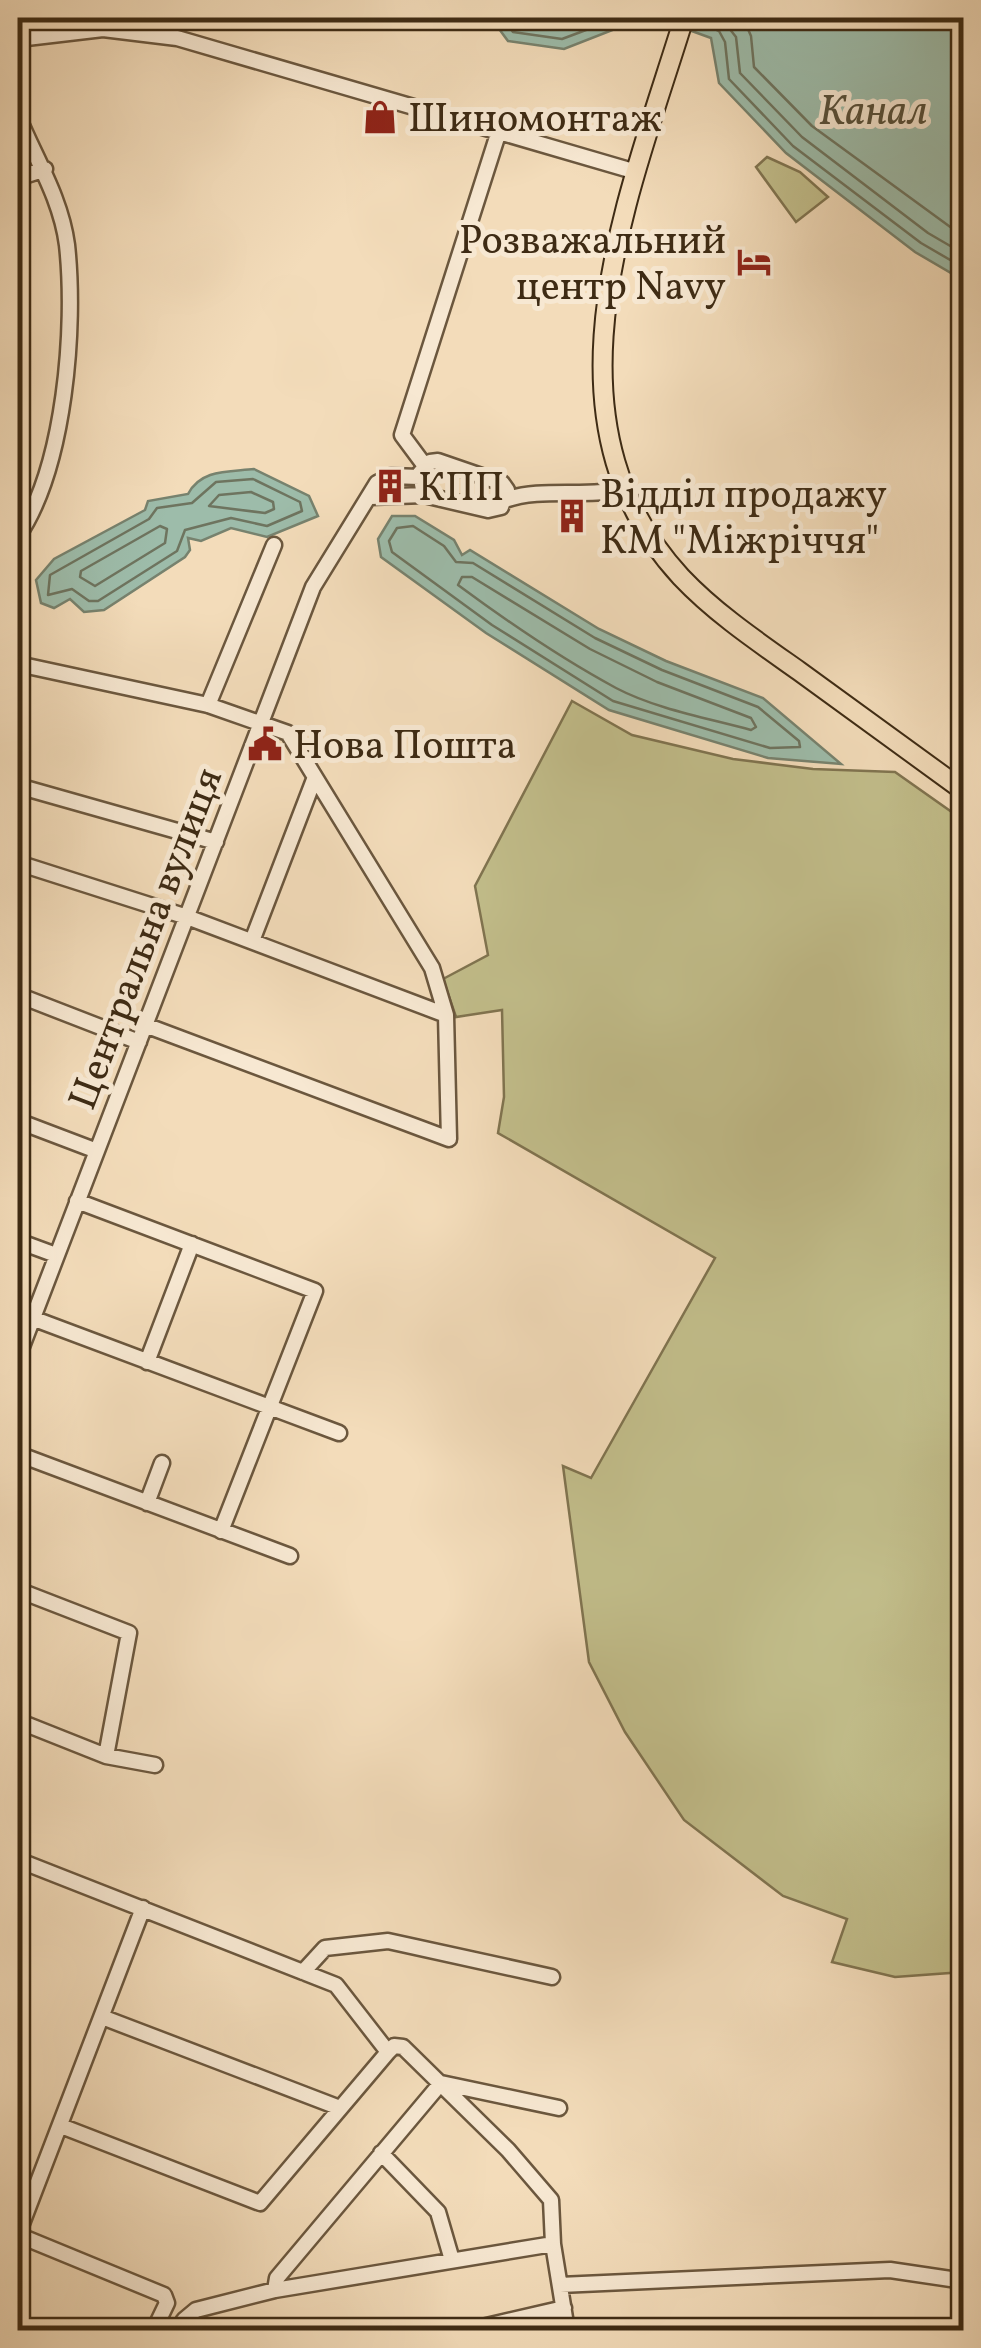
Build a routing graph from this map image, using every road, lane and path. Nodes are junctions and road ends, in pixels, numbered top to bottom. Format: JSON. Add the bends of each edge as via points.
{"nodes":[{"id":1,"x":102,"y":23,"type":"edge"},
{"id":2,"x":682,"y":25,"type":"edge"},
{"id":3,"x":18,"y":39,"type":"edge"},
{"id":4,"x":18,"y":116,"type":"edge"},
{"id":5,"x":499,"y":131,"type":"junction"},
{"id":6,"x":45,"y":169,"type":"junction"},
{"id":7,"x":633,"y":171,"type":"junction"},
{"id":8,"x":18,"y":178,"type":"edge"},
{"id":9,"x":422,"y":471,"type":"junction"},
{"id":10,"x":624,"y":489,"type":"junction"},
{"id":11,"x":424,"y":495,"type":"junction"},
{"id":12,"x":510,"y":495,"type":"junction"},
{"id":13,"x":372,"y":498,"type":"junction"},
{"id":14,"x":18,"y":536,"type":"edge"},
{"id":15,"x":274,"y":545,"type":"dead end"},
{"id":16,"x":18,"y":664,"type":"edge"},
{"id":17,"x":208,"y":705,"type":"junction"},
{"id":18,"x":263,"y":721,"type":"junction"},
{"id":19,"x":315,"y":777,"type":"junction"},
{"id":20,"x":18,"y":786,"type":"edge"},
{"id":21,"x":964,"y":792,"type":"edge"},
{"id":22,"x":216,"y":842,"type":"junction"},
{"id":23,"x":18,"y":862,"type":"edge"},
{"id":24,"x":187,"y":917,"type":"junction"},
{"id":25,"x":252,"y":942,"type":"junction"},
{"id":26,"x":18,"y":996,"type":"edge"},
{"id":27,"x":446,"y":1015,"type":"junction"},
{"id":28,"x":145,"y":1025,"type":"junction"},
{"id":29,"x":139,"y":1042,"type":"junction"},
{"id":30,"x":18,"y":1121,"type":"edge"},
{"id":31,"x":97,"y":1151,"type":"junction"},
{"id":32,"x":77,"y":1201,"type":"junction"},
{"id":33,"x":18,"y":1241,"type":"edge"},
{"id":34,"x":192,"y":1244,"type":"junction"},
{"id":35,"x":56,"y":1255,"type":"junction"},
{"id":36,"x":32,"y":1318,"type":"junction"},
{"id":37,"x":18,"y":1357,"type":"edge"},
{"id":38,"x":147,"y":1362,"type":"junction"},
{"id":39,"x":270,"y":1407,"type":"junction"},
{"id":40,"x":339,"y":1433,"type":"dead end"},
{"id":41,"x":18,"y":1454,"type":"edge"},
{"id":42,"x":162,"y":1462,"type":"dead end"},
{"id":43,"x":147,"y":1503,"type":"junction"},
{"id":44,"x":221,"y":1531,"type":"junction"},
{"id":45,"x":290,"y":1556,"type":"dead end"},
{"id":46,"x":18,"y":1590,"type":"edge"},
{"id":47,"x":18,"y":1721,"type":"edge"},
{"id":48,"x":106,"y":1756,"type":"junction"},
{"id":49,"x":155,"y":1765,"type":"dead end"},
{"id":50,"x":18,"y":1860,"type":"edge"},
{"id":51,"x":144,"y":1908,"type":"junction"},
{"id":52,"x":303,"y":1972,"type":"junction"},
{"id":53,"x":552,"y":1977,"type":"dead end"},
{"id":54,"x":102,"y":2017,"type":"junction"},
{"id":55,"x":388,"y":2052,"type":"junction"},
{"id":56,"x":441,"y":2083,"type":"junction"},
{"id":57,"x":340,"y":2108,"type":"junction"},
{"id":58,"x":559,"y":2108,"type":"dead end"},
{"id":59,"x":61,"y":2126,"type":"junction"},
{"id":60,"x":380,"y":2153,"type":"junction"},
{"id":61,"x":18,"y":2234,"type":"edge"},
{"id":62,"x":553,"y":2244,"type":"junction"},
{"id":63,"x":452,"y":2260,"type":"junction"},
{"id":64,"x":964,"y":2281,"type":"edge"},
{"id":65,"x":560,"y":2286,"type":"junction"},
{"id":66,"x":276,"y":2290,"type":"junction"},
{"id":67,"x":564,"y":2308,"type":"junction"},
{"id":68,"x":184,"y":2320,"type":"dead end"},
{"id":69,"x":154,"y":2330,"type":"edge"},
{"id":70,"x":469,"y":2330,"type":"edge"},
{"id":71,"x":567,"y":2330,"type":"edge"}],
"edges":[{"from":1,"to":3,"type":"street"},
{"from":1,"to":5,"type":"street","via":[[226,50]]},
{"from":2,"to":7,"type":"main road"},
{"from":4,"to":6,"type":"street"},
{"from":5,"to":7,"type":"street"},
{"from":5,"to":9,"type":"street","via":[[402,435]]},
{"from":6,"to":8,"type":"street"},
{"from":6,"to":14,"type":"street","via":[[66,243],[70,358],[38,498]]},
{"from":7,"to":10,"type":"main road","via":[[603,334],[607,416]]},
{"from":9,"to":11,"type":"street"},
{"from":9,"to":12,"type":"street","via":[[438,461],[452,464],[495,478]]},
{"from":9,"to":13,"type":"street","via":[[382,478]]},
{"from":10,"to":12,"type":"street"},
{"from":10,"to":21,"type":"main road","via":[[663,554],[704,599]]},
{"from":11,"to":12,"type":"street","via":[[488,510]]},
{"from":11,"to":13,"type":"street"},
{"from":13,"to":18,"type":"street","name":"Центральна вулиця","via":[[313,588]]},
{"from":15,"to":17,"type":"street"},
{"from":16,"to":17,"type":"street"},
{"from":17,"to":18,"type":"street"},
{"from":18,"to":19,"type":"street","via":[[288,733]]},
{"from":18,"to":22,"type":"street","name":"Центральна вулиця"},
{"from":19,"to":25,"type":"street"},
{"from":19,"to":27,"type":"street","via":[[419,943]]},
{"from":20,"to":22,"type":"street"},
{"from":22,"to":24,"type":"street","name":"Центральна вулиця"},
{"from":23,"to":24,"type":"street"},
{"from":24,"to":25,"type":"street"},
{"from":24,"to":28,"type":"street","name":"Центральна вулиця"},
{"from":25,"to":27,"type":"street"},
{"from":26,"to":29,"type":"street"},
{"from":27,"to":28,"type":"street","via":[[449,1139]]},
{"from":28,"to":29,"type":"street","name":"Центральна вулиця"},
{"from":29,"to":31,"type":"street","name":"Центральна вулиця"},
{"from":30,"to":31,"type":"street"},
{"from":31,"to":32,"type":"street","name":"Центральна вулиця"},
{"from":32,"to":34,"type":"street"},
{"from":32,"to":35,"type":"street","name":"Центральна вулиця"},
{"from":33,"to":35,"type":"street"},
{"from":34,"to":38,"type":"street"},
{"from":34,"to":39,"type":"street","via":[[315,1291]]},
{"from":35,"to":36,"type":"street","name":"Центральна вулиця"},
{"from":36,"to":37,"type":"street","name":"Центральна вулиця"},
{"from":36,"to":38,"type":"street"},
{"from":38,"to":39,"type":"street"},
{"from":39,"to":40,"type":"street"},
{"from":39,"to":44,"type":"street"},
{"from":41,"to":43,"type":"street"},
{"from":42,"to":43,"type":"street"},
{"from":43,"to":44,"type":"street"},
{"from":44,"to":45,"type":"street"},
{"from":46,"to":48,"type":"street","via":[[129,1633]]},
{"from":47,"to":48,"type":"street"},
{"from":48,"to":49,"type":"street"},
{"from":50,"to":51,"type":"street"},
{"from":51,"to":52,"type":"street"},
{"from":51,"to":54,"type":"street"},
{"from":52,"to":53,"type":"street","via":[[325,1948],[388,1941]]},
{"from":52,"to":55,"type":"street","via":[[336,1984]]},
{"from":54,"to":57,"type":"street"},
{"from":54,"to":59,"type":"street"},
{"from":55,"to":56,"type":"street","via":[[402,2046]]},
{"from":55,"to":57,"type":"street"},
{"from":56,"to":58,"type":"street"},
{"from":56,"to":60,"type":"street"},
{"from":56,"to":62,"type":"street","via":[[551,2200]]},
{"from":57,"to":59,"type":"street","via":[[260,2203]]},
{"from":59,"to":61,"type":"street"},
{"from":60,"to":63,"type":"street","via":[[438,2212]]},
{"from":60,"to":66,"type":"street","via":[[277,2278]]},
{"from":61,"to":69,"type":"street","via":[[164,2296],[168,2303]]},
{"from":62,"to":63,"type":"street"},
{"from":62,"to":65,"type":"street"},
{"from":63,"to":66,"type":"street"},
{"from":64,"to":65,"type":"street","via":[[890,2270]]},
{"from":65,"to":67,"type":"street"},
{"from":66,"to":68,"type":"street","via":[[196,2310]]},
{"from":67,"to":70,"type":"street"},
{"from":67,"to":71,"type":"street"}]}
